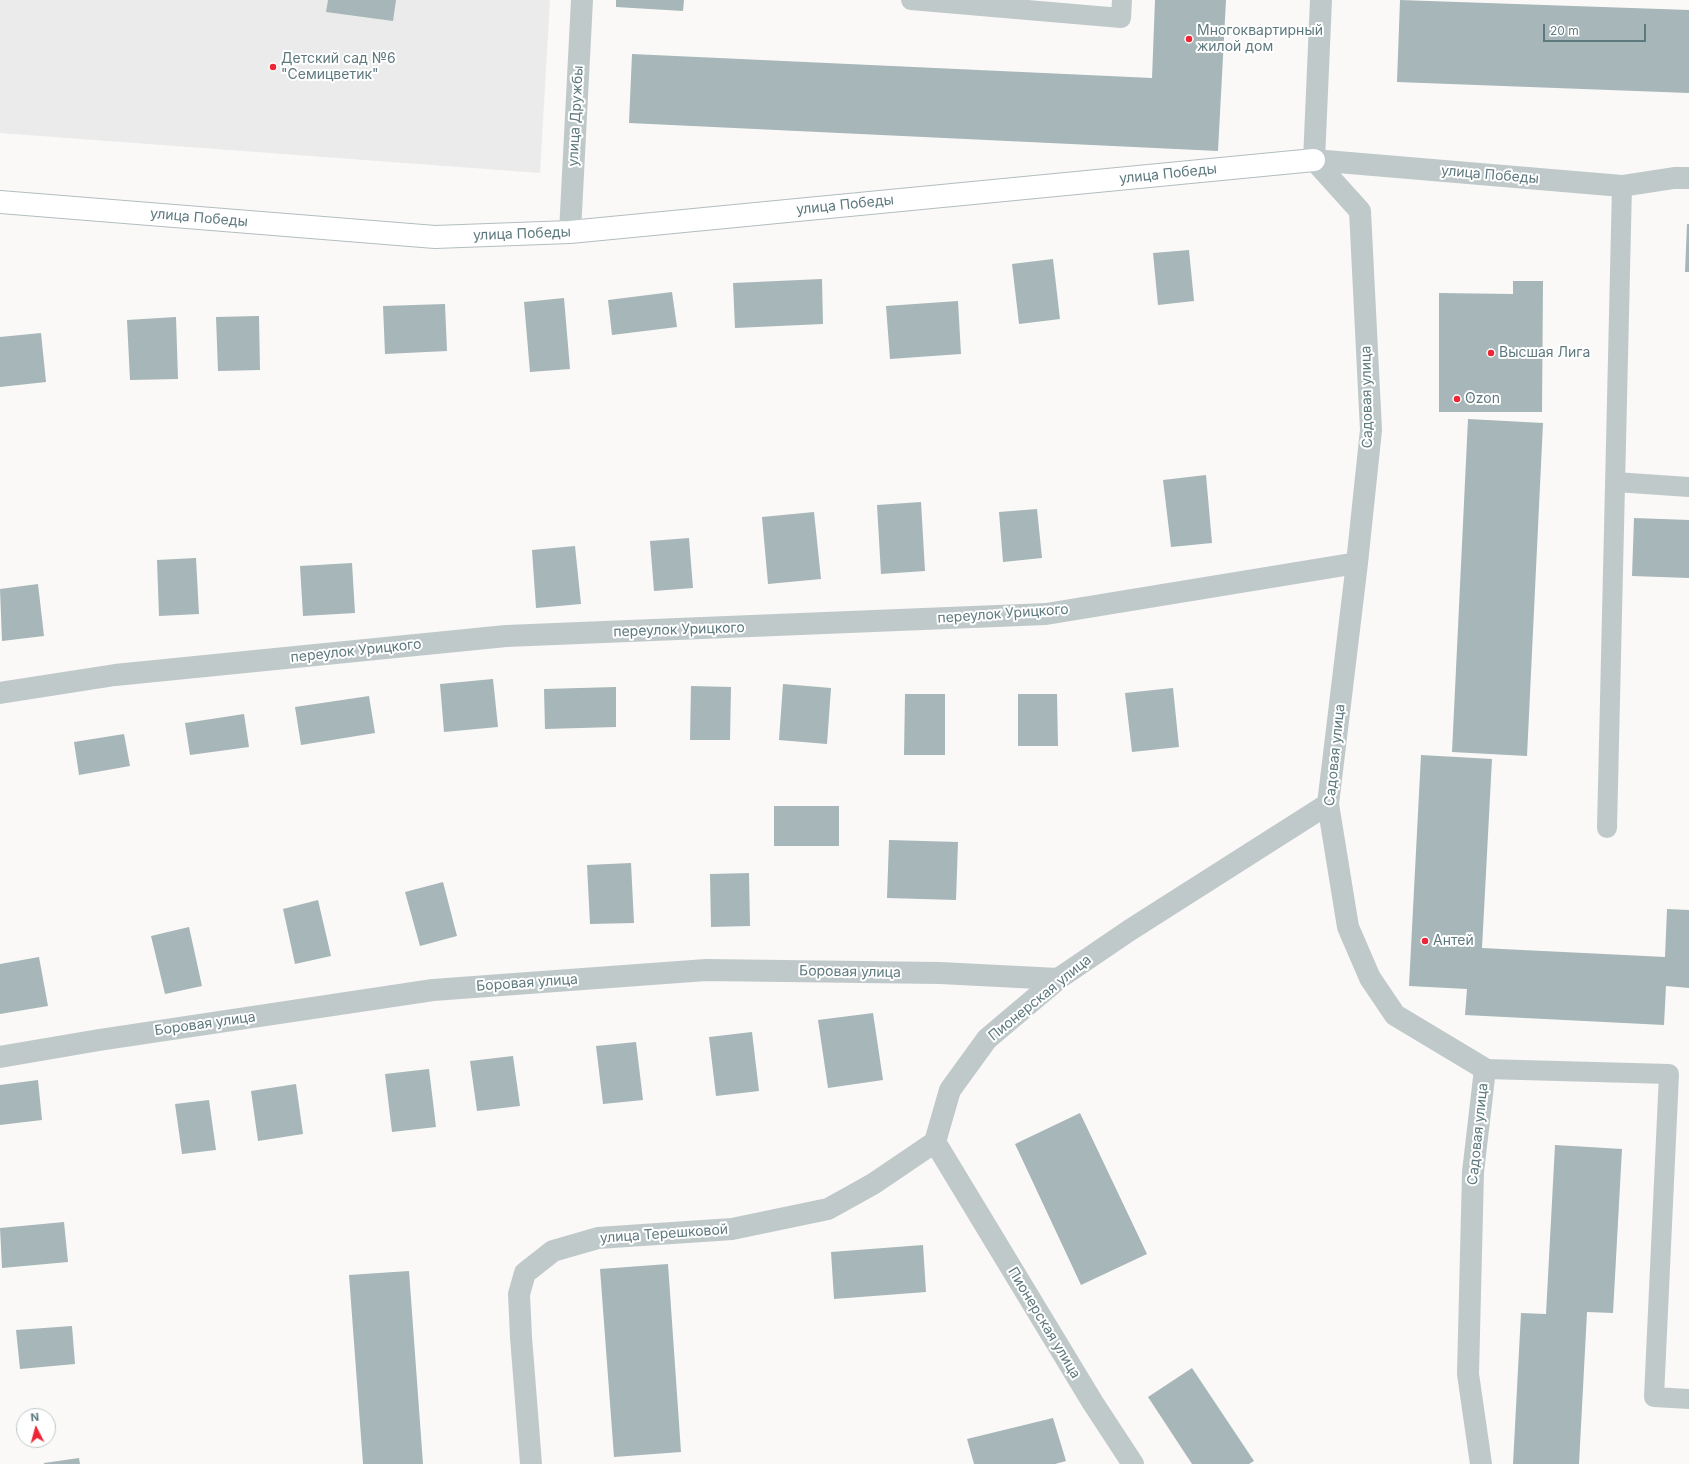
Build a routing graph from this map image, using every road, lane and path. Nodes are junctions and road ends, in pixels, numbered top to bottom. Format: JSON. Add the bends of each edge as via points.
{"nodes":[{"id":1,"x":582,"y":0,"type":"edge"},
{"id":2,"x":911,"y":0,"type":"edge"},
{"id":3,"x":1122,"y":0,"type":"edge"},
{"id":4,"x":1321,"y":0,"type":"edge"},
{"id":5,"x":1314,"y":160,"type":"junction"},
{"id":6,"x":1689,"y":178,"type":"edge"},
{"id":7,"x":1622,"y":186,"type":"junction"},
{"id":8,"x":0,"y":202,"type":"edge"},
{"id":9,"x":570,"y":232,"type":"junction"},
{"id":10,"x":1615,"y":482,"type":"junction"},
{"id":11,"x":1689,"y":487,"type":"edge"},
{"id":12,"x":1357,"y":562,"type":"junction"},
{"id":13,"x":0,"y":693,"type":"edge"},
{"id":14,"x":1328,"y":804,"type":"junction"},
{"id":15,"x":1607,"y":828,"type":"dead end"},
{"id":16,"x":1058,"y":979,"type":"junction"},
{"id":17,"x":0,"y":1057,"type":"edge"},
{"id":18,"x":1485,"y":1069,"type":"junction"},
{"id":19,"x":935,"y":1142,"type":"junction"},
{"id":20,"x":1689,"y":1399,"type":"edge"},
{"id":21,"x":531,"y":1464,"type":"edge"},
{"id":22,"x":1133,"y":1464,"type":"edge"},
{"id":23,"x":1481,"y":1464,"type":"edge"}],
"edges":[{"from":1,"to":9,"type":"street","name":"улица Дружбы"},
{"from":2,"to":3,"type":"lane","via":[[1121,18]]},
{"from":4,"to":5,"type":"street"},
{"from":5,"to":7,"type":"street","name":"улица Победы"},
{"from":5,"to":9,"type":"street","name":"улица Победы"},
{"from":5,"to":12,"type":"street","name":"Садовая улица","via":[[1360,211],[1371,430]]},
{"from":6,"to":7,"type":"street","name":"улица Победы"},
{"from":7,"to":10,"type":"lane"},
{"from":8,"to":9,"type":"street","name":"улица Победы","via":[[435,237]]},
{"from":10,"to":11,"type":"lane"},
{"from":10,"to":15,"type":"lane"},
{"from":12,"to":13,"type":"street","name":"переулок Урицкого","via":[[1046,614],[506,636],[116,675]]},
{"from":12,"to":14,"type":"street","name":"Садовая улица"},
{"from":14,"to":16,"type":"street","name":"Пионерская улица"},
{"from":14,"to":18,"type":"street","name":"Садовая улица","via":[[1348,927],[1370,978],[1396,1015]]},
{"from":16,"to":17,"type":"street","name":"Боровая улица","via":[[940,973],[706,970],[448,989]]},
{"from":16,"to":19,"type":"street","name":"Пионерская улица","via":[[987,1039],[950,1090]]},
{"from":18,"to":20,"type":"lane","via":[[1669,1074],[1654,1397]]},
{"from":18,"to":23,"type":"street","name":"Садовая улица","via":[[1473,1172],[1468,1374]]},
{"from":19,"to":21,"type":"street","name":"улица Терешковой","via":[[873,1184],[828,1209],[732,1229],[598,1238],[553,1251],[525,1273],[519,1294],[520,1337]]},
{"from":19,"to":22,"type":"street","name":"Пионерская улица","via":[[1093,1403]]}]}
